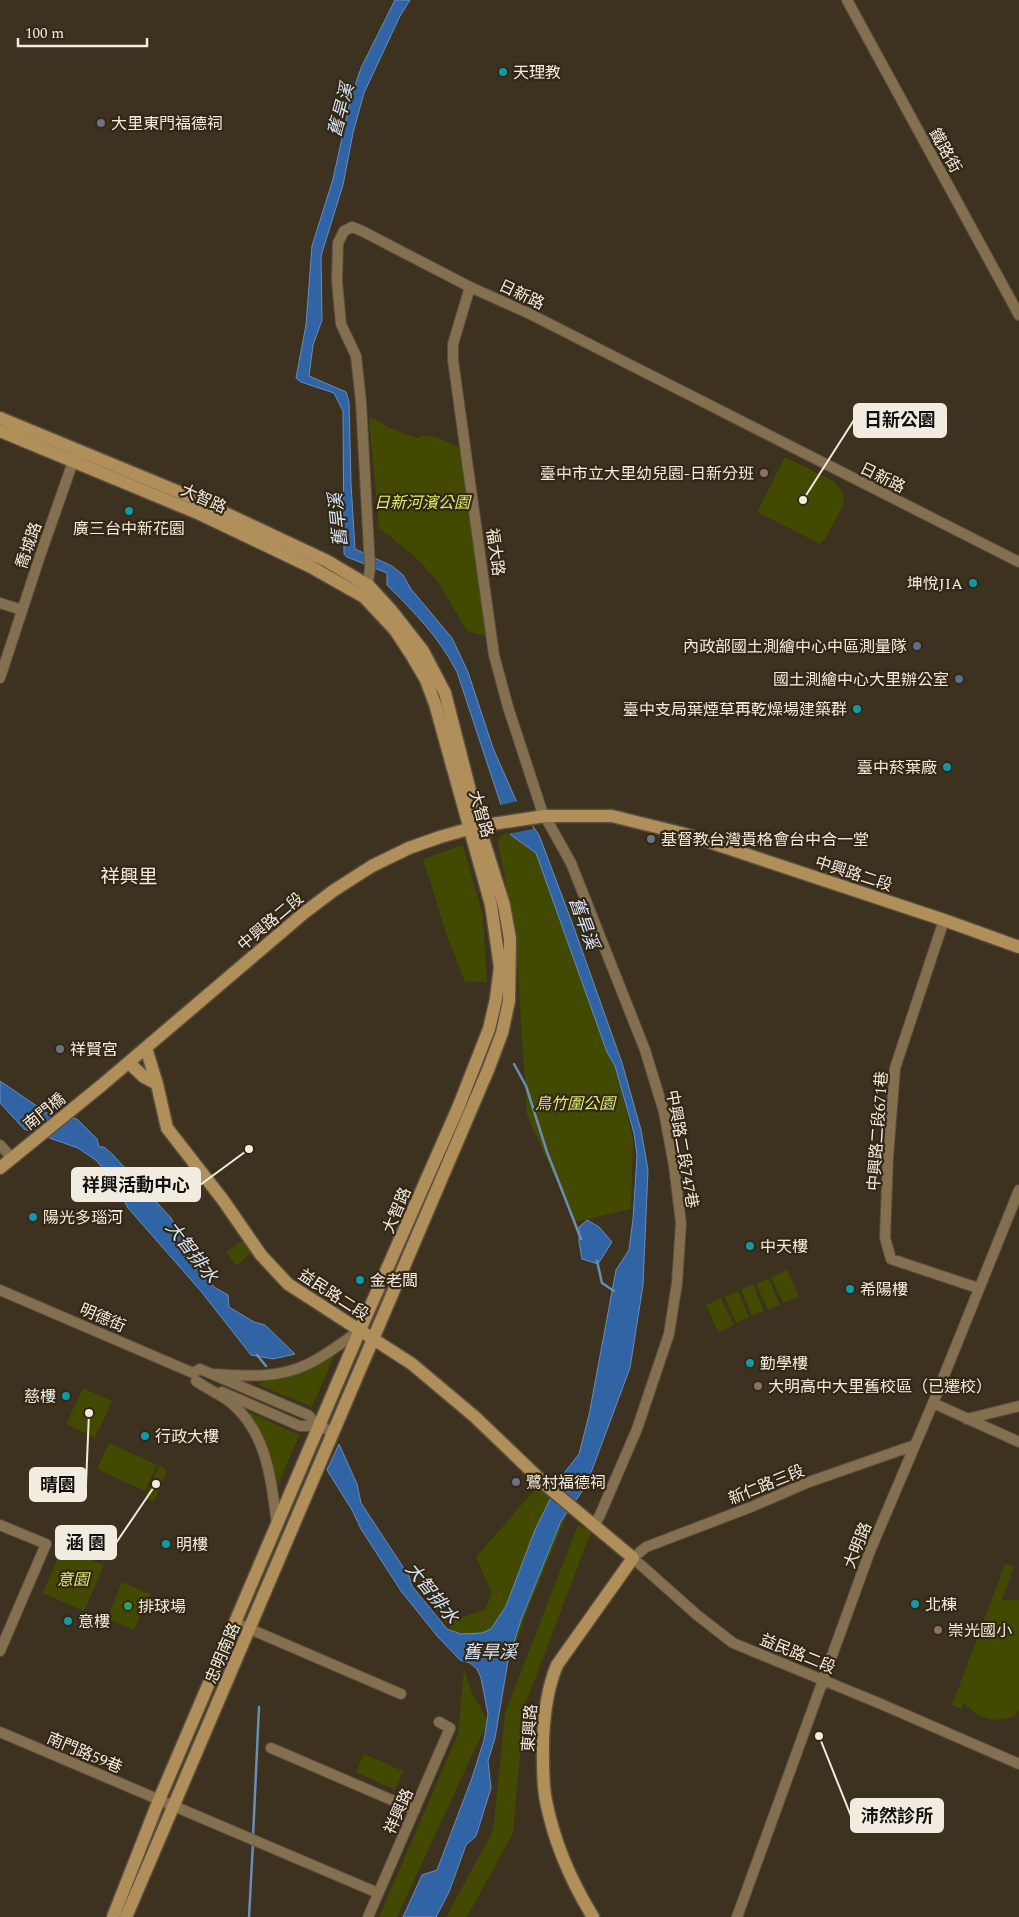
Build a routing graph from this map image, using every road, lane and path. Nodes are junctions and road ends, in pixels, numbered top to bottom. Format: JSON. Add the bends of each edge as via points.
{"nodes":[{"id":1,"x":847,"y":0,"type":"edge"},
{"id":2,"x":470,"y":288,"type":"junction"},
{"id":3,"x":1019,"y":315,"type":"edge"},
{"id":4,"x":0,"y":418,"type":"edge"},
{"id":5,"x":0,"y":431,"type":"edge"},
{"id":6,"x":75,"y":456,"type":"junction"},
{"id":7,"x":1019,"y":562,"type":"edge"},
{"id":8,"x":367,"y":592,"type":"junction"},
{"id":9,"x":0,"y":603,"type":"edge"},
{"id":10,"x":22,"y":610,"type":"junction"},
{"id":11,"x":0,"y":678,"type":"edge"},
{"id":12,"x":545,"y":816,"type":"junction"},
{"id":13,"x":474,"y":827,"type":"junction"},
{"id":14,"x":944,"y":920,"type":"junction"},
{"id":15,"x":1019,"y":947,"type":"edge"},
{"id":16,"x":146,"y":1048,"type":"junction"},
{"id":17,"x":128,"y":1063,"type":"junction"},
{"id":18,"x":157,"y":1084,"type":"junction"},
{"id":19,"x":90,"y":1096,"type":"joint"},
{"id":20,"x":0,"y":1145,"type":"edge"},
{"id":21,"x":16,"y":1155,"type":"junction"},
{"id":22,"x":0,"y":1168,"type":"edge"},
{"id":23,"x":1019,"y":1190,"type":"edge"},
{"id":24,"x":978,"y":1288,"type":"junction"},
{"id":25,"x":0,"y":1290,"type":"edge"},
{"id":26,"x":360,"y":1330,"type":"junction"},
{"id":27,"x":374,"y":1339,"type":"junction"},
{"id":28,"x":212,"y":1374,"type":"junction"},
{"id":29,"x":194,"y":1377,"type":"junction"},
{"id":30,"x":346,"y":1401,"type":"joint"},
{"id":31,"x":933,"y":1403,"type":"junction"},
{"id":32,"x":1019,"y":1406,"type":"edge"},
{"id":33,"x":967,"y":1419,"type":"junction"},
{"id":34,"x":319,"y":1426,"type":"junction"},
{"id":35,"x":333,"y":1432,"type":"junction"},
{"id":36,"x":1019,"y":1442,"type":"edge"},
{"id":37,"x":914,"y":1445,"type":"junction"},
{"id":38,"x":594,"y":1524,"type":"junction"},
{"id":39,"x":0,"y":1525,"type":"edge"},
{"id":40,"x":277,"y":1526,"type":"junction"},
{"id":41,"x":633,"y":1558,"type":"junction"},
{"id":42,"x":236,"y":1623,"type":"junction"},
{"id":43,"x":250,"y":1629,"type":"junction"},
{"id":44,"x":0,"y":1651,"type":"edge"},
{"id":45,"x":823,"y":1681,"type":"junction"},
{"id":46,"x":400,"y":1694,"type":"dead end"},
{"id":47,"x":439,"y":1722,"type":"dead end"},
{"id":48,"x":0,"y":1732,"type":"edge"},
{"id":49,"x":271,"y":1748,"type":"dead end"},
{"id":50,"x":1019,"y":1764,"type":"edge"},
{"id":51,"x":159,"y":1800,"type":"junction"},
{"id":52,"x":174,"y":1806,"type":"junction"},
{"id":53,"x":415,"y":1810,"type":"junction"},
{"id":54,"x":378,"y":1893,"type":"junction"},
{"id":55,"x":113,"y":1917,"type":"edge"},
{"id":56,"x":126,"y":1917,"type":"edge"},
{"id":57,"x":368,"y":1917,"type":"edge"},
{"id":58,"x":593,"y":1917,"type":"edge"},
{"id":59,"x":737,"y":1917,"type":"edge"}],
"edges":[{"from":1,"to":3,"type":"street","name":"鐵路街"},
{"from":2,"to":7,"type":"street","name":"日新路","via":[[528,313]]},
{"from":2,"to":8,"type":"street","name":"日新路","via":[[362,231],[352,227],[340,236],[337,281],[341,324],[356,356],[361,402],[370,568]]},
{"from":2,"to":12,"type":"street","name":"福大路","via":[[453,344],[453,360],[494,655],[524,761]]},
{"from":4,"to":6,"type":"street","name":"大智路"},
{"from":5,"to":6,"type":"street","name":"大智路"},
{"from":6,"to":8,"type":"street","name":"大智路"},
{"from":6,"to":10,"type":"street","name":"喬城路"},
{"from":8,"to":13,"type":"street","name":"大智路","via":[[426,680]]},
{"from":9,"to":10,"type":"street"},
{"from":10,"to":11,"type":"street","name":"喬城路"},
{"from":12,"to":13,"type":"street","name":"中興路二段"},
{"from":12,"to":14,"type":"street","name":"中興路二段","via":[[612,816],[685,834]]},
{"from":12,"to":38,"type":"street","name":"中興路二段747巷","via":[[589,905],[645,1050],[664,1112],[681,1222],[678,1284],[667,1341],[629,1451]]},
{"from":13,"to":16,"type":"street","name":"中興路二段","via":[[409,848],[372,866],[333,891]]},
{"from":13,"to":26,"type":"street","name":"大智路","via":[[498,951],[499,974],[490,1029]]},
{"from":13,"to":27,"type":"street","name":"大智路","via":[[504,905],[510,939],[509,1001],[502,1033],[484,1080]]},
{"from":14,"to":15,"type":"street","name":"中興路二段"},
{"from":14,"to":24,"type":"street","name":"中興路二段671巷","via":[[895,1068],[885,1238],[890,1260]]},
{"from":16,"to":17,"type":"street","name":"中興路二段"},
{"from":16,"to":18,"type":"street","name":"益民路二段"},
{"from":17,"to":18,"type":"street"},
{"from":17,"to":19,"type":"street","name":"中興路二段"},
{"from":18,"to":26,"type":"street","name":"益民路二段","via":[[167,1128],[261,1255],[288,1284]]},
{"from":19,"to":21,"type":"street","name":"南門橋"},
{"from":20,"to":21,"type":"street"},
{"from":21,"to":22,"type":"street","name":"南門橋"},
{"from":23,"to":24,"type":"street","name":"大明路"},
{"from":24,"to":31,"type":"street","name":"大明路"},
{"from":25,"to":29,"type":"street","name":"明德街"},
{"from":26,"to":27,"type":"street","name":"益民路二段"},
{"from":26,"to":28,"type":"street","via":[[302,1367],[261,1376]]},
{"from":26,"to":34,"type":"street","name":"大智路"},
{"from":27,"to":30,"type":"street","name":"大智路"},
{"from":27,"to":38,"type":"street","name":"益民路二段","via":[[412,1364],[461,1405],[548,1487]]},
{"from":28,"to":29,"type":"street","name":"明德街","via":[[200,1369]]},
{"from":28,"to":34,"type":"street","name":"明德街","via":[[308,1415]]},
{"from":29,"to":34,"type":"street","name":"明德街","via":[[300,1426]]},
{"from":29,"to":40,"type":"street","via":[[226,1400],[252,1428],[267,1461]]},
{"from":30,"to":35,"type":"street","name":"忠明南路"},
{"from":31,"to":33,"type":"street"},
{"from":31,"to":37,"type":"street","name":"大明路"},
{"from":32,"to":33,"type":"street"},
{"from":33,"to":36,"type":"street"},
{"from":34,"to":35,"type":"street","name":"明德街"},
{"from":34,"to":40,"type":"street","name":"忠明南路"},
{"from":35,"to":43,"type":"street","name":"忠明南路"},
{"from":37,"to":41,"type":"street","name":"新仁路三段","via":[[809,1482],[646,1547]]},
{"from":37,"to":45,"type":"street","name":"大明路","via":[[870,1551]]},
{"from":38,"to":41,"type":"street","name":"益民路二段"},
{"from":39,"to":44,"type":"street","via":[[46,1544]]},
{"from":40,"to":42,"type":"street","name":"忠明南路"},
{"from":41,"to":45,"type":"street","name":"益民路二段","via":[[733,1643]]},
{"from":41,"to":58,"type":"street","name":"東興路","via":[[557,1665],[550,1681],[545,1713],[546,1801],[570,1876]]},
{"from":42,"to":43,"type":"street"},
{"from":42,"to":51,"type":"street","name":"忠明南路"},
{"from":43,"to":46,"type":"street"},
{"from":43,"to":52,"type":"street","name":"忠明南路"},
{"from":45,"to":50,"type":"street","name":"益民路二段"},
{"from":45,"to":59,"type":"street","name":"大明路"},
{"from":47,"to":53,"type":"street","name":"祥興路","via":[[450,1728]]},
{"from":48,"to":51,"type":"street","name":"南門路59巷"},
{"from":49,"to":53,"type":"street"},
{"from":51,"to":52,"type":"street","name":"南門路59巷"},
{"from":51,"to":55,"type":"street","name":"忠明南路"},
{"from":52,"to":54,"type":"street","name":"南門路59巷"},
{"from":52,"to":56,"type":"street","name":"忠明南路"},
{"from":53,"to":54,"type":"street","name":"祥興路"},
{"from":54,"to":57,"type":"street","name":"祥興路"}]}
